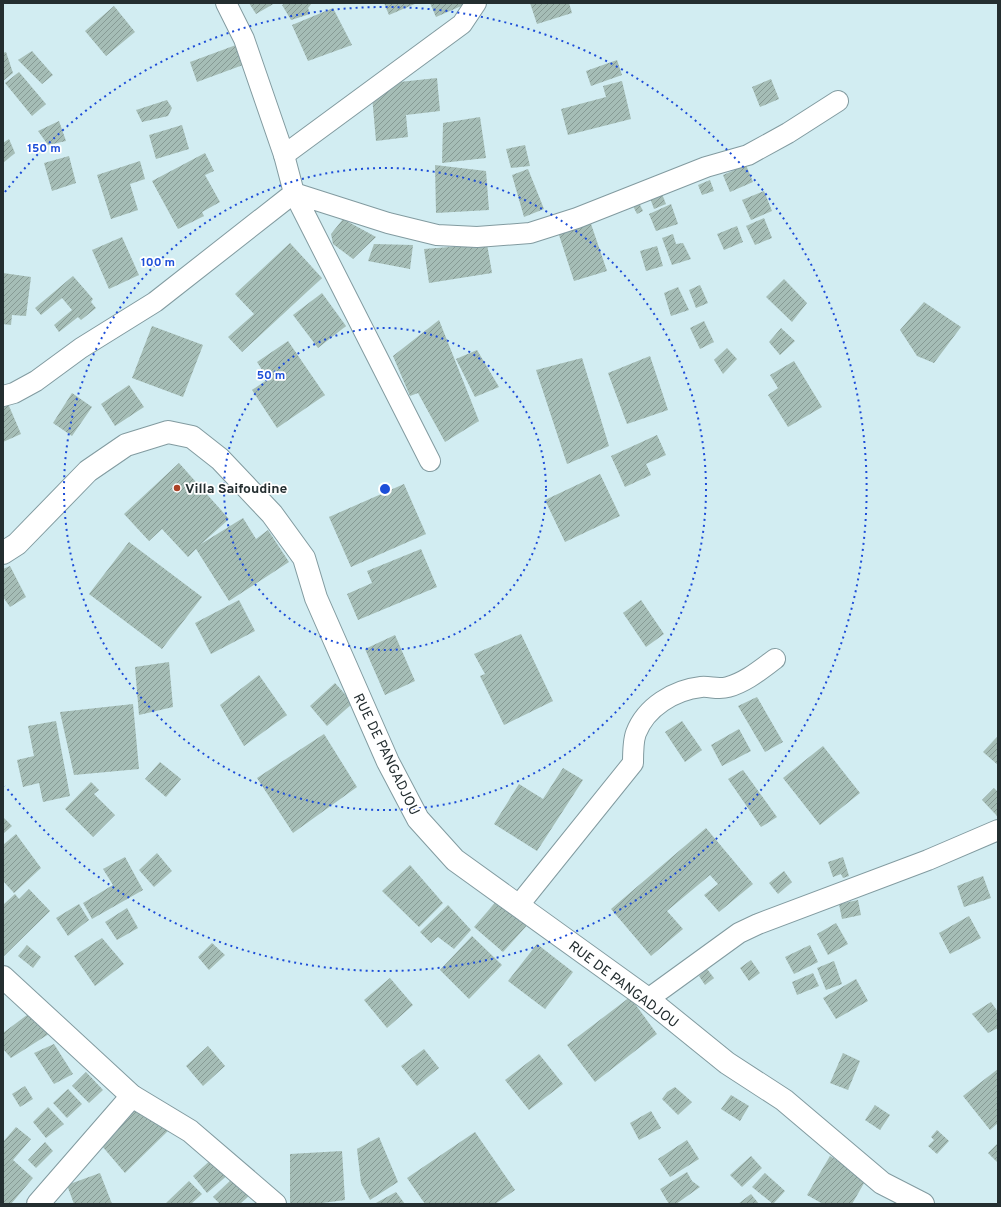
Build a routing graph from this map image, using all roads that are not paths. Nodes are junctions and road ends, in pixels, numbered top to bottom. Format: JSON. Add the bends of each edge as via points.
{"nodes":[{"id":1,"x":226,"y":3,"type":"edge"},
{"id":2,"x":476,"y":3,"type":"edge"},
{"id":3,"x":838,"y":102,"type":"dead end"},
{"id":4,"x":284,"y":155,"type":"junction"},
{"id":5,"x":294,"y":193,"type":"junction"},
{"id":6,"x":3,"y":396,"type":"edge"},
{"id":7,"x":430,"y":461,"type":"dead end"},
{"id":8,"x":3,"y":553,"type":"edge"},
{"id":9,"x":775,"y":659,"type":"dead end"},
{"id":10,"x":998,"y":830,"type":"edge"},
{"id":11,"x":518,"y":906,"type":"junction"},
{"id":12,"x":3,"y":977,"type":"edge"},
{"id":13,"x":648,"y":999,"type":"junction"},
{"id":14,"x":132,"y":1096,"type":"junction"},
{"id":15,"x":38,"y":1204,"type":"edge"},
{"id":16,"x":275,"y":1204,"type":"edge"},
{"id":17,"x":923,"y":1204,"type":"edge"}],
"edges":[{"from":1,"to":4,"type":"street","via":[[244,39]]},
{"from":2,"to":4,"type":"street","via":[[462,24]]},
{"from":3,"to":5,"type":"street","via":[[748,155],[706,167],[577,218],[530,233],[477,237],[437,235],[388,223]]},
{"from":4,"to":5,"type":"street"},
{"from":5,"to":6,"type":"street","via":[[155,302],[81,348],[36,381]]},
{"from":5,"to":7,"type":"street"},
{"from":8,"to":11,"type":"main road","name":"RUE DE PANGADJOU","via":[[17,544],[88,471],[126,445],[168,432],[192,437],[220,460],[272,514],[304,558],[316,598],[335,643],[388,762],[418,819],[455,860]]},
{"from":9,"to":11,"type":"street","via":[[743,682],[727,688],[702,686],[684,691],[664,699],[646,715],[636,733],[633,763]]},
{"from":10,"to":13,"type":"street","via":[[928,860],[739,933]]},
{"from":11,"to":13,"type":"main road","name":"RUE DE PANGADJOU"},
{"from":12,"to":14,"type":"main road"},
{"from":13,"to":17,"type":"main road","name":"RUE DE PANGADJOU","via":[[727,1063],[784,1100],[882,1182]]},
{"from":14,"to":15,"type":"main road"},
{"from":14,"to":16,"type":"main road","via":[[190,1131]]}]}
